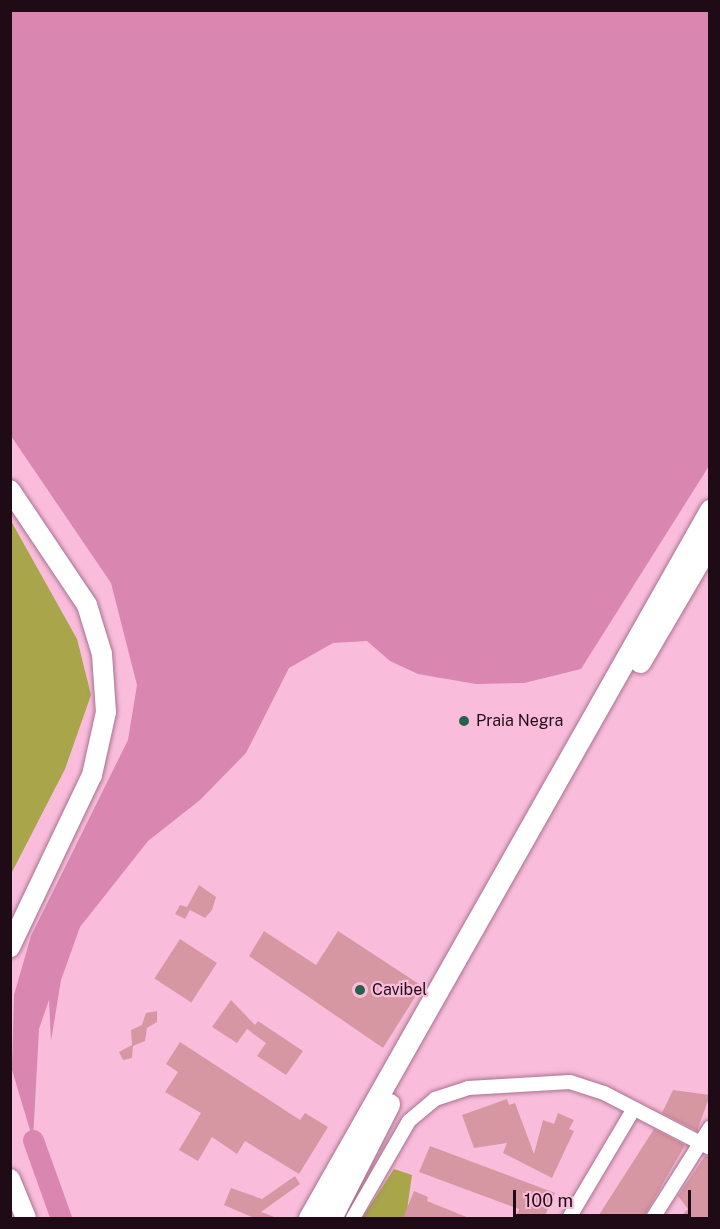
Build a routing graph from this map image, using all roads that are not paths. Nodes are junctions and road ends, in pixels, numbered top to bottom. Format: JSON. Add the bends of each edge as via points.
{"nodes":[{"id":1,"x":10,"y":490,"type":"edge"},
{"id":2,"x":710,"y":510,"type":"edge"},
{"id":3,"x":710,"y":542,"type":"edge"},
{"id":4,"x":10,"y":947,"type":"edge"},
{"id":5,"x":633,"y":1110,"type":"junction"},
{"id":6,"x":710,"y":1128,"type":"edge"},
{"id":7,"x":705,"y":1146,"type":"edge"},
{"id":8,"x":10,"y":1179,"type":"edge"},
{"id":9,"x":26,"y":1218,"type":"edge"},
{"id":10,"x":309,"y":1218,"type":"edge"},
{"id":11,"x":331,"y":1218,"type":"edge"},
{"id":12,"x":353,"y":1218,"type":"edge"},
{"id":13,"x":569,"y":1218,"type":"edge"},
{"id":14,"x":653,"y":1218,"type":"edge"}],
"edges":[{"from":1,"to":4,"type":"main road","via":[[87,605],[102,654],[106,712],[92,775]]},
{"from":2,"to":10,"type":"main road"},
{"from":3,"to":11,"type":"main road","via":[[405,1071]]},
{"from":5,"to":7,"type":"street"},
{"from":5,"to":12,"type":"street","via":[[570,1082],[450,1092],[409,1121]]},
{"from":5,"to":13,"type":"street"},
{"from":6,"to":7,"type":"street"},
{"from":7,"to":14,"type":"street"},
{"from":8,"to":9,"type":"main road"}]}
